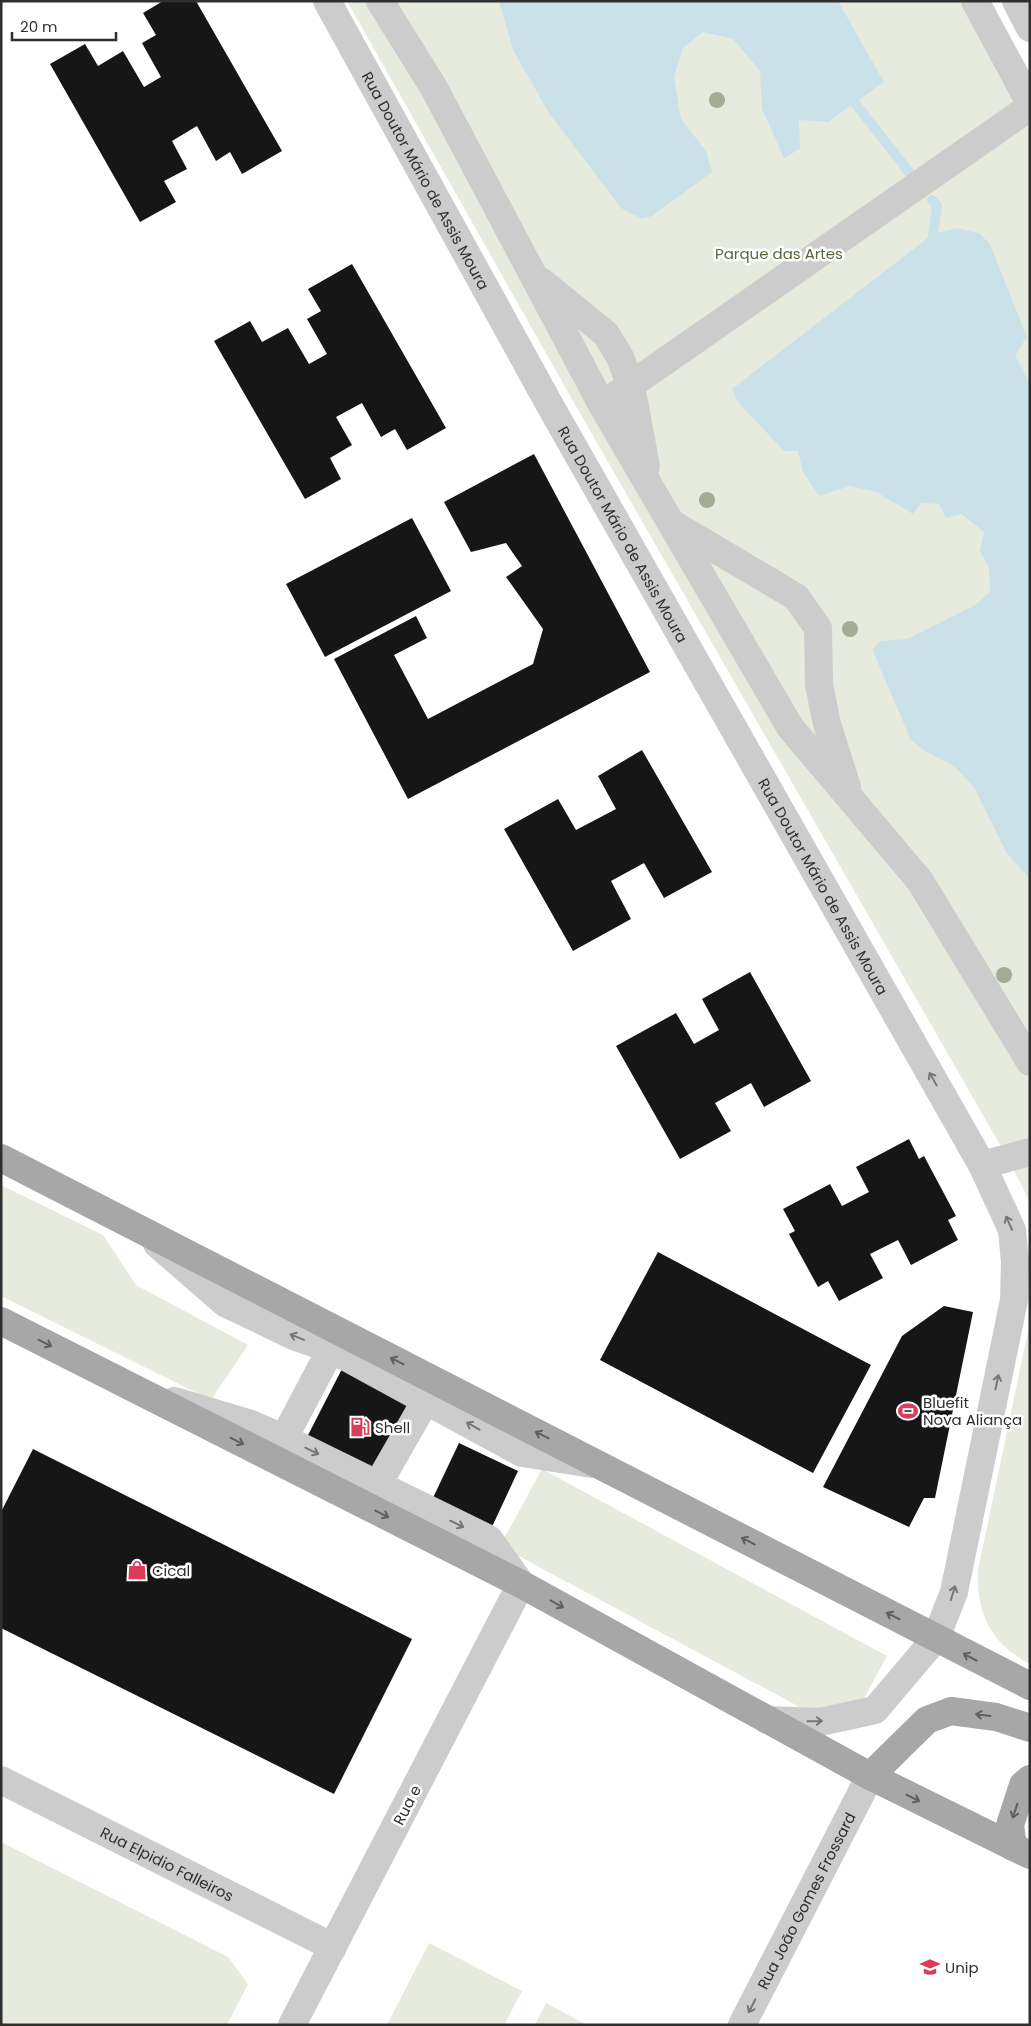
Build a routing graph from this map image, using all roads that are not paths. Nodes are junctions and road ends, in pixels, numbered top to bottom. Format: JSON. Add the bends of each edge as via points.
{"nodes":[{"id":1,"x":327,"y":1,"type":"edge"},
{"id":2,"x":380,"y":1,"type":"edge"},
{"id":3,"x":975,"y":1,"type":"edge"},
{"id":4,"x":1016,"y":1,"type":"edge"},
{"id":5,"x":1030,"y":28,"type":"edge"},
{"id":6,"x":1030,"y":102,"type":"edge"},
{"id":7,"x":1030,"y":107,"type":"edge"},
{"id":8,"x":533,"y":275,"type":"junction"},
{"id":9,"x":631,"y":386,"type":"junction"},
{"id":10,"x":602,"y":406,"type":"junction"},
{"id":11,"x":650,"y":486,"type":"junction"},
{"id":12,"x":671,"y":523,"type":"junction"},
{"id":13,"x":850,"y":799,"type":"junction"},
{"id":14,"x":1030,"y":1062,"type":"edge"},
{"id":15,"x":1030,"y":1152,"type":"edge"},
{"id":16,"x":1,"y":1158,"type":"edge"},
{"id":17,"x":982,"y":1165,"type":"junction"},
{"id":18,"x":142,"y":1230,"type":"junction"},
{"id":19,"x":1022,"y":1305,"type":"edge"},
{"id":20,"x":1,"y":1322,"type":"edge"},
{"id":21,"x":331,"y":1349,"type":"junction"},
{"id":22,"x":134,"y":1389,"type":"junction"},
{"id":23,"x":426,"y":1400,"type":"junction"},
{"id":24,"x":284,"y":1438,"type":"junction"},
{"id":25,"x":601,"y":1465,"type":"junction"},
{"id":26,"x":378,"y":1484,"type":"junction"},
{"id":27,"x":521,"y":1584,"type":"junction"},
{"id":28,"x":936,"y":1638,"type":"junction"},
{"id":29,"x":1030,"y":1686,"type":"edge"},
{"id":30,"x":767,"y":1720,"type":"junction"},
{"id":31,"x":1030,"y":1728,"type":"edge"},
{"id":32,"x":870,"y":1776,"type":"junction"},
{"id":33,"x":1030,"y":1779,"type":"edge"},
{"id":34,"x":1,"y":1780,"type":"edge"},
{"id":35,"x":1022,"y":1851,"type":"edge"},
{"id":36,"x":333,"y":1947,"type":"junction"},
{"id":37,"x":292,"y":2025,"type":"edge"},
{"id":38,"x":742,"y":2025,"type":"edge"}],
"edges":[{"from":17,"to":1,"type":"street","name":"Rua Doutor Mário de Assis Moura","one_way":true,"via":[[557,417]]},
{"from":2,"to":8,"type":"street","via":[[434,88]]},
{"from":3,"to":6,"type":"street"},
{"from":4,"to":5,"type":"street"},
{"from":7,"to":9,"type":"street"},
{"from":8,"to":9,"type":"street","via":[[606,334],[620,357]]},
{"from":8,"to":10,"type":"street"},
{"from":9,"to":10,"type":"street"},
{"from":9,"to":11,"type":"street"},
{"from":10,"to":11,"type":"street"},
{"from":11,"to":12,"type":"street"},
{"from":12,"to":13,"type":"street","via":[[790,727]]},
{"from":12,"to":13,"type":"street","via":[[796,597],[818,628],[819,685],[827,724]]},
{"from":13,"to":14,"type":"street","via":[[920,880]]},
{"from":15,"to":17,"type":"street"},
{"from":16,"to":18,"type":"main road"},
{"from":19,"to":17,"type":"street","name":"Rua Doutor Mário de Assis Moura","one_way":true,"via":[[1012,1230]]},
{"from":21,"to":18,"type":"street","one_way":true,"via":[[296,1337],[226,1303]]},
{"from":25,"to":18,"type":"main road","one_way":true},
{"from":28,"to":19,"type":"street","name":"Rua Doutor Mário de Assis Moura","one_way":true,"via":[[954,1592]]},
{"from":20,"to":22,"type":"main road","one_way":true},
{"from":21,"to":23,"type":"street"},
{"from":21,"to":24,"type":"street"},
{"from":22,"to":24,"type":"street","via":[[251,1424]]},
{"from":22,"to":27,"type":"main road","one_way":true},
{"from":25,"to":23,"type":"street","one_way":true,"via":[[522,1453]]},
{"from":23,"to":26,"type":"street"},
{"from":24,"to":26,"type":"street","one_way":true},
{"from":28,"to":25,"type":"main road","one_way":true},
{"from":26,"to":27,"type":"street","one_way":true,"via":[[489,1540]]},
{"from":27,"to":30,"type":"main road","one_way":true},
{"from":27,"to":36,"type":"street","name":"Rua e"},
{"from":29,"to":28,"type":"main road","one_way":true},
{"from":30,"to":28,"type":"street","name":"Rua Doutor Mário de Assis Moura","one_way":true,"via":[[820,1722],[875,1710]]},
{"from":30,"to":32,"type":"main road"},
{"from":31,"to":32,"type":"main road","one_way":true,"via":[[996,1717],[951,1711],[927,1720]]},
{"from":32,"to":35,"type":"main road","one_way":true},
{"from":32,"to":38,"type":"street","name":"Rua João Gomes Frossard","one_way":true},
{"from":33,"to":35,"type":"main road","one_way":true,"via":[[1023,1785],[1010,1825]]},
{"from":34,"to":36,"type":"street","name":"Rua Elpidio Falleiros"},
{"from":36,"to":37,"type":"street","name":"Rua e"}]}
